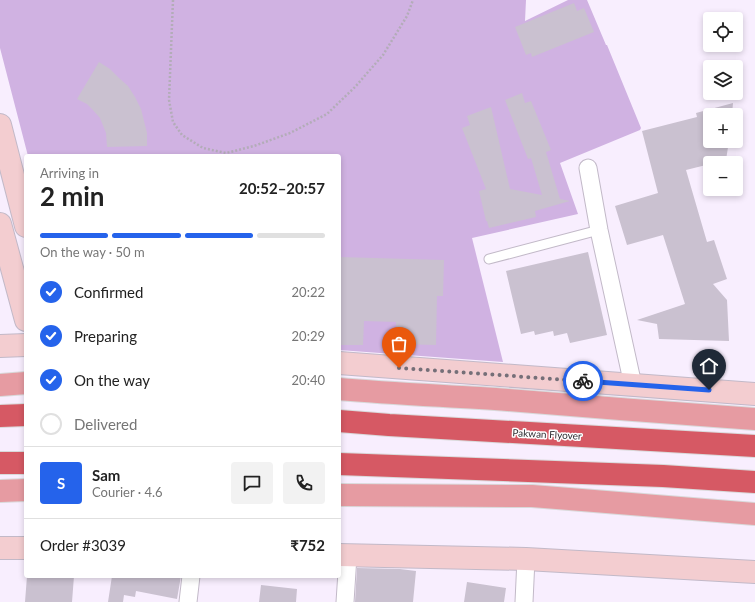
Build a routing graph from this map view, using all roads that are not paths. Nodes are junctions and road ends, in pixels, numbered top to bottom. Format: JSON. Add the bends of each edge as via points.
{"nodes":[{"id":1,"x":0,"y":125,"type":"edge"},
{"id":2,"x":588,"y":168,"type":"dead end"},
{"id":3,"x":24,"y":218,"type":"edge"},
{"id":4,"x":0,"y":224,"type":"edge"},
{"id":5,"x":599,"y":230,"type":"junction"},
{"id":6,"x":489,"y":259,"type":"dead end"},
{"id":7,"x":24,"y":313,"type":"edge"},
{"id":8,"x":24,"y":344,"type":"edge"},
{"id":9,"x":0,"y":346,"type":"edge"},
{"id":10,"x":341,"y":363,"type":"edge"},
{"id":11,"x":24,"y":383,"type":"edge"},
{"id":12,"x":0,"y":385,"type":"edge"},
{"id":13,"x":634,"y":385,"type":"junction"},
{"id":14,"x":341,"y":389,"type":"edge"},
{"id":15,"x":755,"y":394,"type":"edge"},
{"id":16,"x":24,"y":415,"type":"edge"},
{"id":17,"x":0,"y":416,"type":"edge"},
{"id":18,"x":755,"y":419,"type":"edge"},
{"id":19,"x":341,"y":421,"type":"edge"},
{"id":20,"x":755,"y":446,"type":"edge"},
{"id":21,"x":0,"y":464,"type":"edge"},
{"id":22,"x":24,"y":464,"type":"edge"},
{"id":23,"x":341,"y":464,"type":"edge"},
{"id":24,"x":755,"y":482,"type":"edge"},
{"id":25,"x":24,"y":490,"type":"edge"},
{"id":26,"x":0,"y":491,"type":"edge"},
{"id":27,"x":341,"y":495,"type":"edge"},
{"id":28,"x":755,"y":514,"type":"edge"},
{"id":29,"x":0,"y":548,"type":"edge"},
{"id":30,"x":24,"y":548,"type":"edge"},
{"id":31,"x":344,"y":556,"type":"edge"},
{"id":32,"x":526,"y":559,"type":"junction"},
{"id":33,"x":755,"y":572,"type":"edge"},
{"id":34,"x":191,"y":578,"type":"edge"},
{"id":35,"x":188,"y":602,"type":"edge"},
{"id":36,"x":345,"y":602,"type":"edge"},
{"id":37,"x":524,"y":602,"type":"edge"}],
"edges":[{"from":1,"to":3,"type":"street"},
{"from":2,"to":5,"type":"street"},
{"from":4,"to":7,"type":"street"},
{"from":5,"to":6,"type":"lane"},
{"from":5,"to":13,"type":"street"},
{"from":8,"to":9,"type":"street"},
{"from":10,"to":13,"type":"street"},
{"from":11,"to":12,"type":"main road"},
{"from":13,"to":15,"type":"street"},
{"from":14,"to":18,"type":"main road"},
{"from":16,"to":17,"type":"highway"},
{"from":19,"to":20,"type":"highway","name":"Pakwan Flyover"},
{"from":21,"to":22,"type":"highway"},
{"from":23,"to":24,"type":"highway","via":[[663,476]]},
{"from":25,"to":26,"type":"main road"},
{"from":27,"to":28,"type":"main road","via":[[532,496]]},
{"from":29,"to":30,"type":"street"},
{"from":31,"to":32,"type":"street"},
{"from":31,"to":36,"type":"street"},
{"from":32,"to":33,"type":"street"},
{"from":32,"to":37,"type":"street"},
{"from":34,"to":35,"type":"street"}]}
